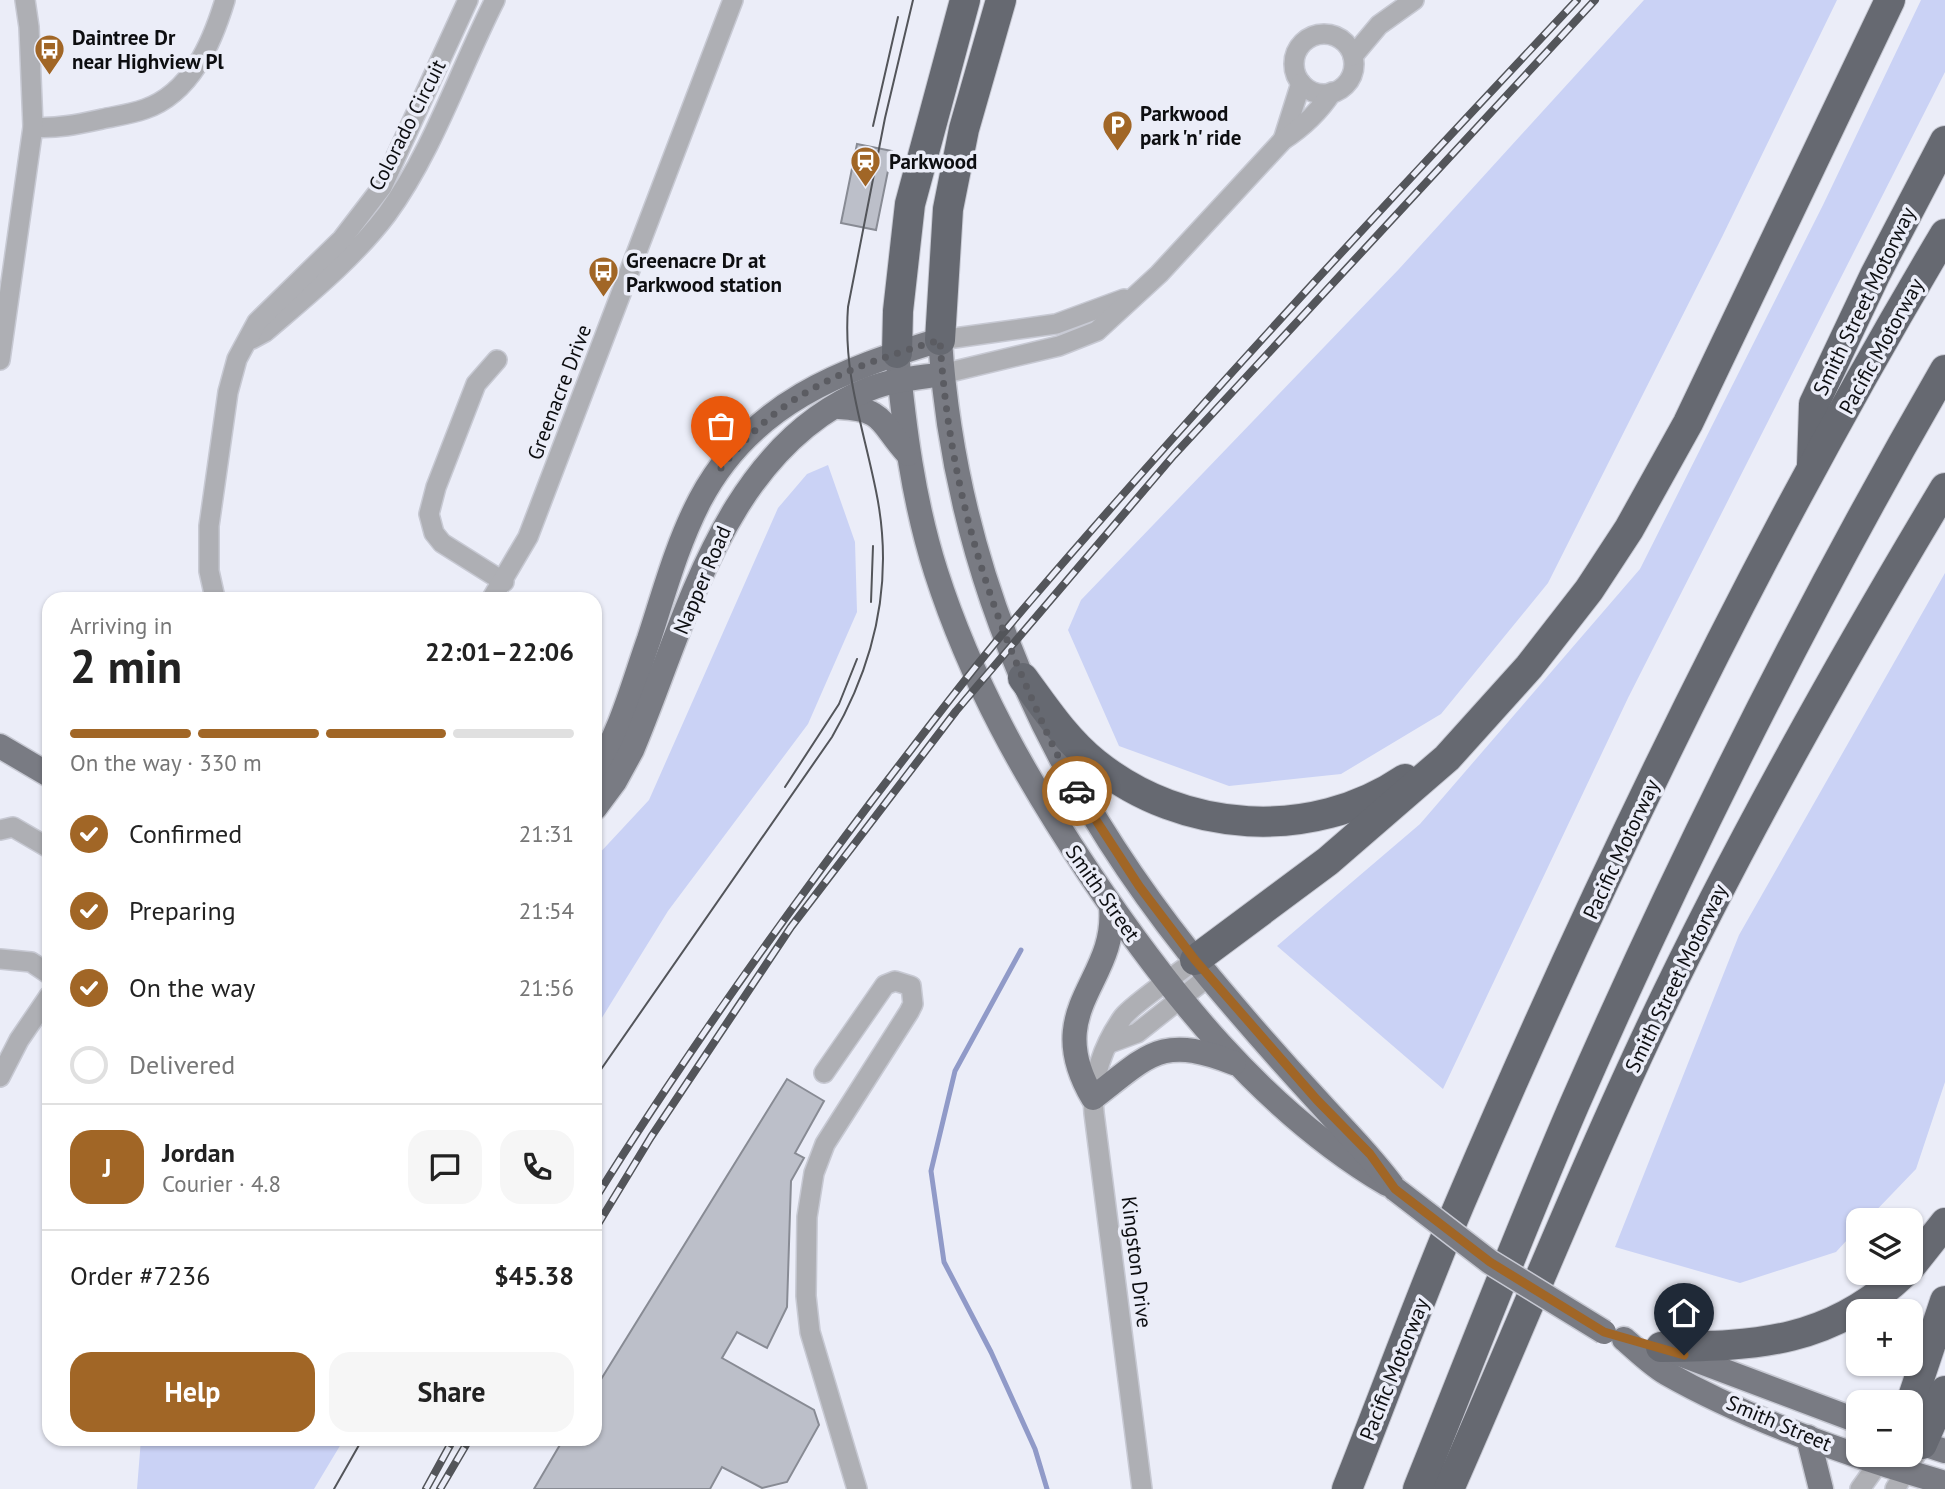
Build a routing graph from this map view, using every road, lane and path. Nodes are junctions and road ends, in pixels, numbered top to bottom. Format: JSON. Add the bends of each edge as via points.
{"nodes":[{"id":1,"x":25,"y":0,"type":"edge"},
{"id":2,"x":225,"y":0,"type":"edge"},
{"id":3,"x":468,"y":0,"type":"edge"},
{"id":4,"x":495,"y":0,"type":"edge"},
{"id":5,"x":733,"y":0,"type":"edge"},
{"id":6,"x":965,"y":0,"type":"edge"},
{"id":7,"x":1001,"y":0,"type":"edge"},
{"id":8,"x":1414,"y":0,"type":"edge"},
{"id":9,"x":1890,"y":0,"type":"edge"},
{"id":10,"x":1353,"y":56,"type":"junction"},
{"id":11,"x":1301,"y":83,"type":"junction"},
{"id":12,"x":1332,"y":92,"type":"junction"},
{"id":13,"x":33,"y":127,"type":"junction"},
{"id":14,"x":1283,"y":140,"type":"junction"},
{"id":15,"x":1945,"y":141,"type":"edge"},
{"id":16,"x":1945,"y":234,"type":"edge"},
{"id":17,"x":1134,"y":295,"type":"junction"},
{"id":18,"x":940,"y":340,"type":"junction"},
{"id":19,"x":248,"y":341,"type":"junction"},
{"id":20,"x":0,"y":360,"type":"edge"},
{"id":21,"x":496,"y":360,"type":"dead end"},
{"id":22,"x":898,"y":367,"type":"junction"},
{"id":23,"x":1945,"y":370,"type":"edge"},
{"id":24,"x":942,"y":374,"type":"junction"},
{"id":25,"x":839,"y":407,"type":"junction"},
{"id":26,"x":908,"y":454,"type":"junction"},
{"id":27,"x":1812,"y":469,"type":"junction"},
{"id":28,"x":1945,"y":488,"type":"edge"},
{"id":29,"x":504,"y":582,"type":"junction"},
{"id":30,"x":214,"y":592,"type":"edge"},
{"id":31,"x":496,"y":592,"type":"edge"},
{"id":32,"x":1023,"y":678,"type":"junction"},
{"id":33,"x":0,"y":746,"type":"edge"},
{"id":34,"x":602,"y":757,"type":"edge"},
{"id":35,"x":1447,"y":758,"type":"junction"},
{"id":36,"x":0,"y":766,"type":"edge"},
{"id":37,"x":42,"y":771,"type":"edge"},
{"id":38,"x":42,"y":787,"type":"edge"},
{"id":39,"x":602,"y":799,"type":"edge"},
{"id":40,"x":0,"y":830,"type":"edge"},
{"id":41,"x":42,"y":844,"type":"edge"},
{"id":42,"x":1111,"y":906,"type":"junction"},
{"id":43,"x":0,"y":959,"type":"edge"},
{"id":44,"x":1202,"y":968,"type":"junction"},
{"id":45,"x":42,"y":969,"type":"edge"},
{"id":46,"x":1174,"y":991,"type":"junction"},
{"id":47,"x":42,"y":1011,"type":"edge"},
{"id":48,"x":1243,"y":1066,"type":"junction"},
{"id":49,"x":824,"y":1073,"type":"dead end"},
{"id":50,"x":0,"y":1077,"type":"edge"},
{"id":51,"x":1093,"y":1098,"type":"junction"},
{"id":52,"x":1395,"y":1189,"type":"junction"},
{"id":53,"x":1945,"y":1223,"type":"edge"},
{"id":54,"x":1923,"y":1251,"type":"edge"},
{"id":55,"x":1888,"y":1285,"type":"edge"},
{"id":56,"x":1945,"y":1301,"type":"edge"},
{"id":57,"x":1614,"y":1336,"type":"junction"},
{"id":58,"x":1661,"y":1347,"type":"junction"},
{"id":59,"x":1915,"y":1390,"type":"edge"},
{"id":60,"x":1945,"y":1391,"type":"edge"},
{"id":61,"x":1846,"y":1416,"type":"edge"},
{"id":62,"x":1808,"y":1437,"type":"junction"},
{"id":63,"x":1926,"y":1445,"type":"edge"},
{"id":64,"x":1846,"y":1448,"type":"edge"},
{"id":65,"x":1876,"y":1467,"type":"edge"},
{"id":66,"x":1889,"y":1467,"type":"edge"},
{"id":67,"x":1901,"y":1480,"type":"edge"},
{"id":68,"x":1945,"y":1483,"type":"edge"},
{"id":69,"x":858,"y":1489,"type":"edge"},
{"id":70,"x":1142,"y":1489,"type":"edge"},
{"id":71,"x":1347,"y":1489,"type":"edge"},
{"id":72,"x":1418,"y":1489,"type":"edge"},
{"id":73,"x":1449,"y":1489,"type":"edge"},
{"id":74,"x":1821,"y":1489,"type":"edge"},
{"id":75,"x":1860,"y":1489,"type":"edge"}],
"edges":[{"from":1,"to":13,"type":"street"},
{"from":2,"to":13,"type":"street","via":[[214,35],[188,77],[163,100],[145,109],[72,126]]},
{"from":3,"to":19,"type":"street","name":"Colorado Circuit","via":[[382,187],[342,239],[257,322]]},
{"from":4,"to":19,"type":"street","name":"Colorado Circuit","via":[[417,164],[388,212],[343,264],[265,332]]},
{"from":5,"to":29,"type":"street","name":"Greenacre Drive","via":[[535,518]]},
{"from":6,"to":22,"type":"highway","via":[[910,204],[898,311]]},
{"from":7,"to":18,"type":"highway","via":[[964,130],[948,209]]},
{"from":8,"to":10,"type":"street","via":[[1379,25]]},
{"from":9,"to":35,"type":"highway","via":[[1688,423],[1646,499],[1557,632]]},
{"from":10,"to":11,"type":"street","via":[[1335,36],[1308,38],[1294,61]]},
{"from":10,"to":12,"type":"street","via":[[1347,82]]},
{"from":11,"to":12,"type":"street","via":[[1315,92]]},
{"from":11,"to":14,"type":"street"},
{"from":12,"to":14,"type":"street","via":[[1301,128]]},
{"from":13,"to":20,"type":"street"},
{"from":14,"to":17,"type":"street"},
{"from":15,"to":27,"type":"highway","name":"Smith Street Motorway","via":[[1814,404]]},
{"from":16,"to":27,"type":"highway","name":"Pacific Motorway"},
{"from":17,"to":18,"type":"street","via":[[1056,324]]},
{"from":17,"to":24,"type":"street","via":[[1086,337]]},
{"from":18,"to":22,"type":"main road","name":"Napper Road"},
{"from":18,"to":24,"type":"main road","name":"Smith Street"},
{"from":19,"to":30,"type":"street","name":"Colorado Circuit","via":[[237,359],[228,392],[209,526]]},
{"from":21,"to":29,"type":"street","via":[[476,384],[429,514],[434,533],[451,551]]},
{"from":22,"to":24,"type":"main road","name":"Napper Road"},
{"from":22,"to":25,"type":"main road","name":"Napper Road"},
{"from":22,"to":26,"type":"main road","name":"Smith Street"},
{"from":22,"to":34,"type":"main road","name":"Napper Road","via":[[839,373],[802,393],[764,421],[721,468],[687,530],[625,708]]},
{"from":23,"to":72,"type":"highway","via":[[1771,689],[1661,913],[1575,1105]]},
{"from":24,"to":32,"type":"main road","name":"Smith Street","via":[[971,539]]},
{"from":25,"to":26,"type":"main road","via":[[876,414]]},
{"from":25,"to":39,"type":"main road","name":"Napper Road","via":[[777,451],[736,505],[711,554],[632,750]]},
{"from":26,"to":42,"type":"main road","name":"Smith Street","via":[[925,536],[971,667],[1031,785]]},
{"from":27,"to":71,"type":"highway","name":"Pacific Motorway","via":[[1712,658],[1544,1009],[1459,1206]]},
{"from":28,"to":73,"type":"highway","name":"Smith Street Motorway","via":[[1779,776],[1706,915],[1616,1102]]},
{"from":29,"to":31,"type":"street","name":"Greenacre Drive"},
{"from":32,"to":35,"type":"highway","via":[[1061,729],[1095,763],[1151,796],[1204,816],[1284,822],[1335,812],[1387,791]]},
{"from":32,"to":44,"type":"main road","name":"Smith Street","via":[[1045,733],[1085,805]]},
{"from":33,"to":37,"type":"main road"},
{"from":35,"to":44,"type":"highway"},
{"from":36,"to":38,"type":"main road"},
{"from":40,"to":41,"type":"street","via":[[13,828]]},
{"from":42,"to":46,"type":"main road","name":"Smith Street"},
{"from":42,"to":51,"type":"main road","via":[[1111,940],[1084,993],[1075,1028],[1077,1071]]},
{"from":43,"to":45,"type":"street","via":[[31,962]]},
{"from":44,"to":46,"type":"street","name":"Kingston Drive"},
{"from":44,"to":52,"type":"main road","name":"Smith Street","via":[[1370,1154]]},
{"from":46,"to":48,"type":"main road","name":"Smith Street"},
{"from":46,"to":51,"type":"street","name":"Kingston Drive","via":[[1124,1016],[1099,1063]]},
{"from":47,"to":50,"type":"street"},
{"from":48,"to":51,"type":"main road","via":[[1202,1050],[1170,1049],[1137,1063]]},
{"from":48,"to":52,"type":"main road","name":"Smith Street","via":[[1355,1165]]},
{"from":49,"to":69,"type":"street","via":[[885,985],[895,981],[911,986],[914,996],[909,1012],[825,1144],[814,1173],[807,1217],[810,1332]]},
{"from":51,"to":70,"type":"street","name":"Kingston Drive"},
{"from":52,"to":57,"type":"main road","name":"Smith Street","bridge":true,"via":[[1490,1262]]},
{"from":53,"to":54,"type":"highway"},
{"from":55,"to":58,"type":"highway","via":[[1858,1308],[1794,1336],[1748,1345]]},
{"from":56,"to":59,"type":"highway"},
{"from":57,"to":58,"type":"main road","name":"Smith Street"},
{"from":57,"to":62,"type":"main road","name":"Smith Street","via":[[1664,1372]]},
{"from":58,"to":61,"type":"main road","name":"Smith Street"},
{"from":60,"to":63,"type":"highway"},
{"from":62,"to":64,"type":"main road","name":"Smith Street"},
{"from":62,"to":74,"type":"main road"},
{"from":63,"to":67,"type":"street"},
{"from":65,"to":75,"type":"street"},
{"from":66,"to":67,"type":"main road","name":"Smith Street"},
{"from":67,"to":68,"type":"main road","name":"Smith Street"}]}
